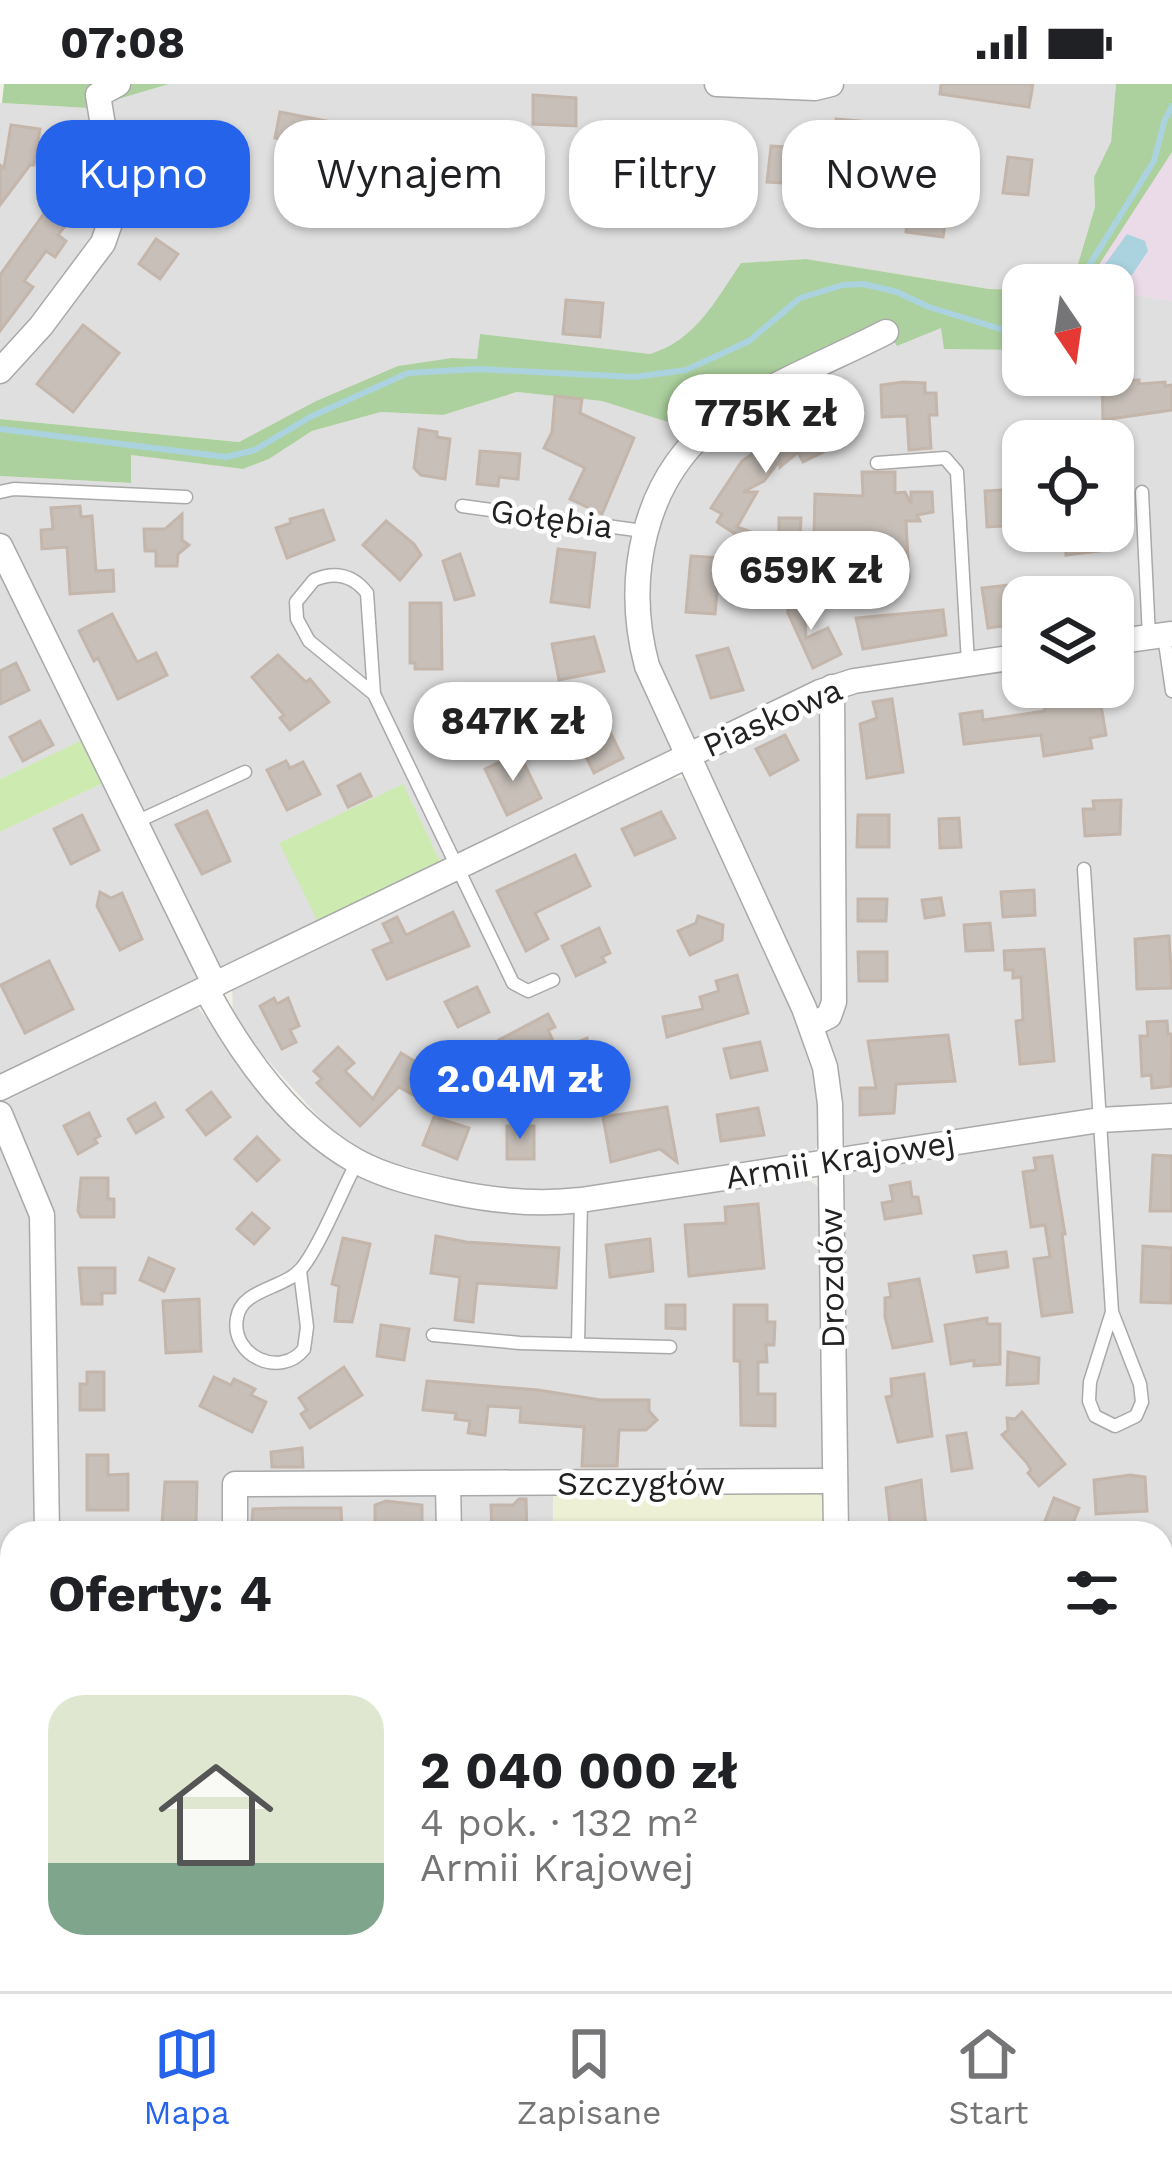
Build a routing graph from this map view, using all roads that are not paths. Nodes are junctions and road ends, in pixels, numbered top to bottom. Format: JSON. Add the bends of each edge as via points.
{"nodes":[{"id":1,"x":118,"y":84,"type":"edge"},
{"id":2,"x":717,"y":84,"type":"edge"},
{"id":3,"x":832,"y":84,"type":"edge"},
{"id":4,"x":886,"y":332,"type":"dead end"},
{"id":5,"x":0,"y":371,"type":"edge"},
{"id":6,"x":877,"y":463,"type":"dead end"},
{"id":7,"x":0,"y":492,"type":"edge"},
{"id":8,"x":1142,"y":492,"type":"dead end"},
{"id":9,"x":187,"y":497,"type":"dead end"},
{"id":10,"x":462,"y":506,"type":"dead end"},
{"id":11,"x":643,"y":531,"type":"junction"},
{"id":12,"x":0,"y":546,"type":"edge"},
{"id":13,"x":1162,"y":635,"type":"edge"},
{"id":14,"x":1002,"y":659,"type":"edge"},
{"id":15,"x":968,"y":664,"type":"junction"},
{"id":16,"x":832,"y":687,"type":"junction"},
{"id":17,"x":1172,"y":691,"type":"edge"},
{"id":18,"x":374,"y":694,"type":"junction"},
{"id":19,"x":686,"y":755,"type":"junction"},
{"id":20,"x":245,"y":772,"type":"dead end"},
{"id":21,"x":135,"y":822,"type":"junction"},
{"id":22,"x":456,"y":867,"type":"junction"},
{"id":23,"x":1084,"y":869,"type":"dead end"},
{"id":24,"x":553,"y":980,"type":"dead end"},
{"id":25,"x":211,"y":987,"type":"junction"},
{"id":26,"x":811,"y":1025,"type":"junction"},
{"id":27,"x":0,"y":1088,"type":"edge"},
{"id":28,"x":0,"y":1114,"type":"edge"},
{"id":29,"x":1172,"y":1116,"type":"edge"},
{"id":30,"x":1100,"y":1120,"type":"junction"},
{"id":31,"x":830,"y":1161,"type":"junction"},
{"id":32,"x":357,"y":1162,"type":"junction"},
{"id":33,"x":581,"y":1200,"type":"junction"},
{"id":34,"x":300,"y":1271,"type":"junction"},
{"id":35,"x":1112,"y":1312,"type":"junction"},
{"id":36,"x":433,"y":1335,"type":"dead end"},
{"id":37,"x":578,"y":1345,"type":"junction"},
{"id":38,"x":670,"y":1347,"type":"dead end"},
{"id":39,"x":835,"y":1481,"type":"junction"},
{"id":40,"x":448,"y":1484,"type":"junction"},
{"id":41,"x":47,"y":1521,"type":"edge"},
{"id":42,"x":235,"y":1521,"type":"edge"},
{"id":43,"x":449,"y":1521,"type":"edge"},
{"id":44,"x":836,"y":1521,"type":"edge"}],
"edges":[{"from":1,"to":5,"type":"street","via":[[98,95],[113,188],[103,243]]},
{"from":2,"to":3,"type":"street"},
{"from":4,"to":11,"type":"street","name":"Gołębia","via":[[717,421],[679,460]]},
{"from":6,"to":15,"type":"lane","via":[[945,458],[957,472]]},
{"from":7,"to":9,"type":"lane"},
{"from":8,"to":13,"type":"lane"},
{"from":10,"to":11,"type":"lane","name":"Gołębia"},
{"from":11,"to":19,"type":"street","name":"Gołębia","via":[[642,648]]},
{"from":12,"to":21,"type":"street","name":"Armii Krajowej"},
{"from":13,"to":17,"type":"lane"},
{"from":14,"to":15,"type":"street","name":"Piaskowa"},
{"from":15,"to":16,"type":"street","name":"Piaskowa"},
{"from":16,"to":19,"type":"street","name":"Piaskowa"},
{"from":16,"to":26,"type":"street","via":[[834,1002],[829,1016]]},
{"from":18,"to":18,"type":"lane","via":[[367,593],[339,575],[314,580],[296,602],[299,626]]},
{"from":18,"to":22,"type":"lane"},
{"from":19,"to":22,"type":"street","name":"Piaskowa"},
{"from":19,"to":26,"type":"street","name":"Drozdów"},
{"from":20,"to":21,"type":"lane"},
{"from":21,"to":25,"type":"street","name":"Armii Krajowej"},
{"from":22,"to":24,"type":"lane","via":[[513,983],[528,991]]},
{"from":22,"to":25,"type":"street","name":"Piaskowa"},
{"from":23,"to":30,"type":"lane"},
{"from":25,"to":27,"type":"street","name":"Piaskowa"},
{"from":25,"to":32,"type":"street","name":"Armii Krajowej","via":[[236,1041],[284,1100]]},
{"from":26,"to":31,"type":"street","name":"Drozdów","via":[[829,1087]]},
{"from":28,"to":41,"type":"street","via":[[42,1215]]},
{"from":29,"to":30,"type":"street","name":"Armii Krajowej"},
{"from":30,"to":31,"type":"street","name":"Armii Krajowej"},
{"from":30,"to":35,"type":"lane"},
{"from":31,"to":33,"type":"street","name":"Armii Krajowej"},
{"from":31,"to":39,"type":"street","name":"Drozdów"},
{"from":32,"to":33,"type":"street","name":"Armii Krajowej","via":[[464,1195]]},
{"from":32,"to":34,"type":"lane"},
{"from":33,"to":37,"type":"lane"},
{"from":34,"to":34,"type":"lane","via":[[239,1309],[236,1335],[253,1356],[279,1364],[304,1348]]},
{"from":35,"to":35,"type":"lane","via":[[1089,1391],[1095,1416],[1114,1426],[1136,1416],[1142,1402]]},
{"from":36,"to":37,"type":"lane"},
{"from":37,"to":38,"type":"lane"},
{"from":39,"to":40,"type":"street","name":"Szczygłów"},
{"from":39,"to":44,"type":"street","name":"Drozdów"},
{"from":40,"to":42,"type":"street","name":"Szczygłów","via":[[235,1484]]},
{"from":40,"to":43,"type":"street"}]}
